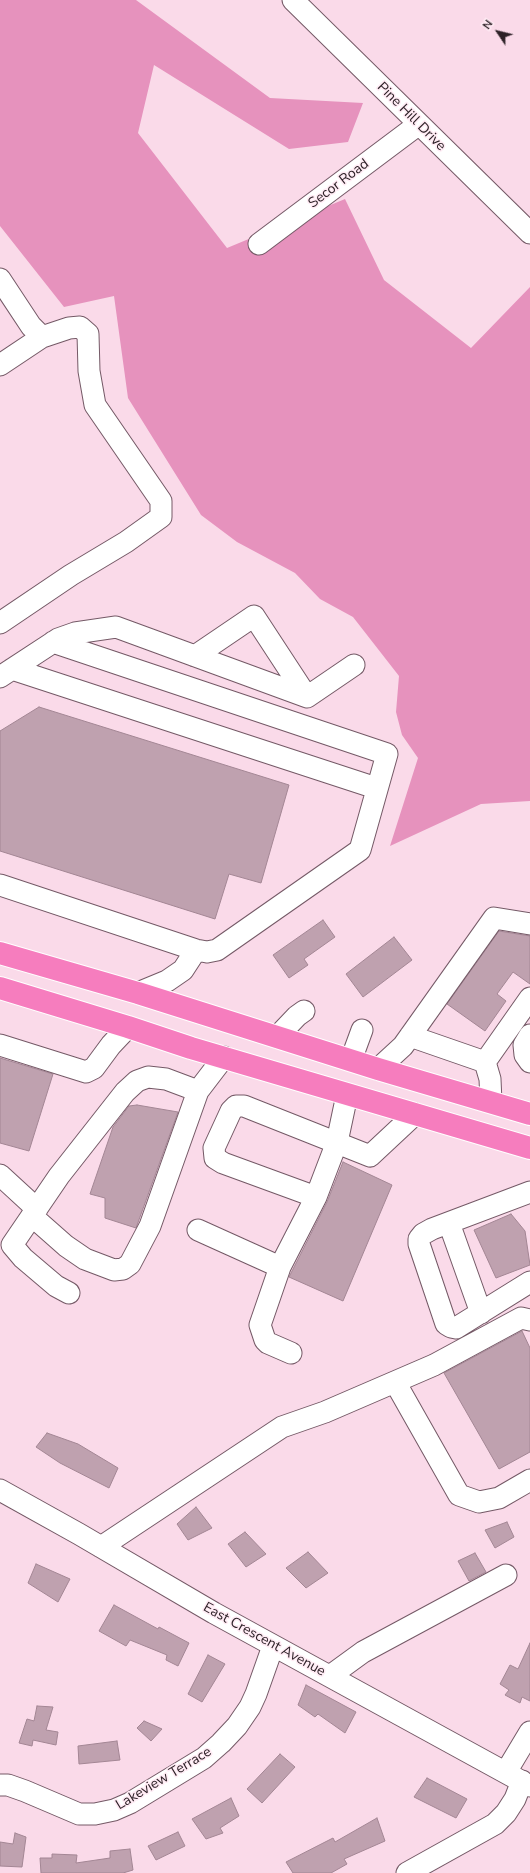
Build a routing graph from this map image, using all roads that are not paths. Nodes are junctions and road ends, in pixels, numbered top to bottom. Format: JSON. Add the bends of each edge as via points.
{"nodes":[{"id":1,"x":293,"y":0,"type":"edge"},
{"id":2,"x":419,"y":124,"type":"junction"},
{"id":3,"x":530,"y":234,"type":"edge"},
{"id":4,"x":259,"y":244,"type":"dead end"},
{"id":5,"x":0,"y":279,"type":"edge"},
{"id":6,"x":42,"y":337,"type":"junction"},
{"id":7,"x":0,"y":365,"type":"edge"},
{"id":8,"x":3,"y":614,"type":"edge"},
{"id":9,"x":53,"y":642,"type":"junction"},
{"id":10,"x":195,"y":656,"type":"junction"},
{"id":11,"x":354,"y":665,"type":"dead end"},
{"id":12,"x":6,"y":673,"type":"edge"},
{"id":13,"x":307,"y":697,"type":"junction"},
{"id":14,"x":376,"y":788,"type":"junction"},
{"id":15,"x":0,"y":886,"type":"edge"},
{"id":16,"x":530,"y":924,"type":"edge"},
{"id":17,"x":196,"y":950,"type":"junction"},
{"id":18,"x":0,"y":953,"type":"edge"},
{"id":19,"x":0,"y":988,"type":"edge"},
{"id":20,"x":138,"y":993,"type":"junction"},
{"id":21,"x":530,"y":998,"type":"edge"},
{"id":22,"x":304,"y":1011,"type":"dead end"},
{"id":23,"x":128,"y":1027,"type":"junction"},
{"id":24,"x":362,"y":1030,"type":"dead end"},
{"id":25,"x":530,"y":1035,"type":"edge"},
{"id":26,"x":277,"y":1037,"type":"junction"},
{"id":27,"x":407,"y":1041,"type":"junction"},
{"id":28,"x":0,"y":1045,"type":"edge"},
{"id":29,"x":224,"y":1057,"type":"junction"},
{"id":30,"x":351,"y":1060,"type":"junction"},
{"id":31,"x":485,"y":1062,"type":"junction"},
{"id":32,"x":530,"y":1062,"type":"edge"},
{"id":33,"x":378,"y":1069,"type":"junction"},
{"id":34,"x":198,"y":1090,"type":"junction"},
{"id":35,"x":347,"y":1095,"type":"junction"},
{"id":36,"x":491,"y":1102,"type":"junction"},
{"id":37,"x":415,"y":1114,"type":"junction"},
{"id":38,"x":530,"y":1114,"type":"edge"},
{"id":39,"x":337,"y":1142,"type":"junction"},
{"id":40,"x":530,"y":1148,"type":"edge"},
{"id":41,"x":0,"y":1174,"type":"edge"},
{"id":42,"x":530,"y":1192,"type":"edge"},
{"id":43,"x":316,"y":1197,"type":"junction"},
{"id":44,"x":34,"y":1212,"type":"junction"},
{"id":45,"x":449,"y":1223,"type":"junction"},
{"id":46,"x":198,"y":1230,"type":"dead end"},
{"id":47,"x":6,"y":1240,"type":"edge"},
{"id":48,"x":280,"y":1267,"type":"junction"},
{"id":49,"x":530,"y":1282,"type":"edge"},
{"id":50,"x":69,"y":1293,"type":"dead end"},
{"id":51,"x":480,"y":1313,"type":"junction"},
{"id":52,"x":530,"y":1320,"type":"edge"},
{"id":53,"x":291,"y":1353,"type":"dead end"},
{"id":54,"x":395,"y":1382,"type":"junction"},
{"id":55,"x":530,"y":1480,"type":"edge"},
{"id":56,"x":0,"y":1490,"type":"edge"},
{"id":57,"x":101,"y":1547,"type":"junction"},
{"id":58,"x":506,"y":1575,"type":"dead end"},
{"id":59,"x":273,"y":1646,"type":"junction"},
{"id":60,"x":330,"y":1676,"type":"junction"},
{"id":61,"x":530,"y":1732,"type":"edge"},
{"id":62,"x":519,"y":1780,"type":"edge"},
{"id":63,"x":0,"y":1785,"type":"edge"},
{"id":64,"x":407,"y":1873,"type":"edge"}],
"edges":[{"from":1,"to":2,"type":"street","name":"Pine Hill Drive"},
{"from":2,"to":3,"type":"street","name":"Pine Hill Drive"},
{"from":2,"to":4,"type":"street","name":"Secor Road"},
{"from":5,"to":6,"type":"street","via":[[31,326]]},
{"from":6,"to":7,"type":"street"},
{"from":6,"to":8,"type":"street","via":[[80,327],[88,334],[89,371],[95,404],[161,501],[161,517],[126,542]]},
{"from":9,"to":10,"type":"street","via":[[75,633],[116,627]]},
{"from":9,"to":12,"type":"street"},
{"from":9,"to":14,"type":"street","via":[[387,754]]},
{"from":10,"to":13,"type":"street"},
{"from":10,"to":13,"type":"street","via":[[254,616]]},
{"from":11,"to":13,"type":"street"},
{"from":12,"to":14,"type":"street"},
{"from":14,"to":17,"type":"street","via":[[360,850],[217,950]]},
{"from":15,"to":17,"type":"street"},
{"from":16,"to":27,"type":"street","via":[[494,918]]},
{"from":17,"to":20,"type":"street","via":[[183,970],[167,981]]},
{"from":18,"to":20,"type":"highway"},
{"from":19,"to":23,"type":"highway"},
{"from":20,"to":26,"type":"highway"},
{"from":21,"to":31,"type":"street"},
{"from":22,"to":26,"type":"street"},
{"from":23,"to":28,"type":"street","via":[[94,1068],[86,1072]]},
{"from":23,"to":29,"type":"highway"},
{"from":24,"to":30,"type":"street"},
{"from":25,"to":32,"type":"street","via":[[524,1045],[525,1055]]},
{"from":26,"to":30,"type":"highway"},
{"from":27,"to":31,"type":"street"},
{"from":27,"to":33,"type":"street"},
{"from":29,"to":34,"type":"street"},
{"from":29,"to":35,"type":"highway"},
{"from":30,"to":33,"type":"highway"},
{"from":31,"to":36,"type":"street","via":[[490,1079]]},
{"from":33,"to":36,"type":"highway"},
{"from":34,"to":44,"type":"street","via":[[148,1076],[137,1081],[124,1092]]},
{"from":34,"to":44,"type":"street","via":[[150,1226],[130,1264],[114,1270],[84,1259],[66,1246]]},
{"from":35,"to":37,"type":"highway"},
{"from":35,"to":39,"type":"street"},
{"from":36,"to":38,"type":"highway"},
{"from":37,"to":39,"type":"street","via":[[370,1156]]},
{"from":37,"to":40,"type":"highway"},
{"from":39,"to":43,"type":"street"},
{"from":39,"to":43,"type":"street","via":[[244,1106],[236,1106],[231,1111],[214,1148],[215,1158],[223,1163]]},
{"from":41,"to":44,"type":"street"},
{"from":42,"to":45,"type":"street"},
{"from":43,"to":48,"type":"street"},
{"from":44,"to":47,"type":"street"},
{"from":45,"to":51,"type":"street"},
{"from":45,"to":51,"type":"street","via":[[423,1234],[419,1244],[446,1324],[456,1328]]},
{"from":46,"to":48,"type":"street"},
{"from":47,"to":50,"type":"street","via":[[56,1286]]},
{"from":48,"to":53,"type":"street","via":[[260,1325],[268,1343]]},
{"from":49,"to":51,"type":"street"},
{"from":52,"to":54,"type":"street","via":[[521,1318],[434,1366]]},
{"from":54,"to":55,"type":"street","via":[[459,1495],[479,1502],[499,1498]]},
{"from":54,"to":57,"type":"street","via":[[282,1427]]},
{"from":56,"to":57,"type":"street","name":"East Crescent Avenue"},
{"from":57,"to":59,"type":"street","name":"East Crescent Avenue"},
{"from":58,"to":60,"type":"street","via":[[363,1652]]},
{"from":59,"to":60,"type":"street","name":"East Crescent Avenue"},
{"from":59,"to":63,"type":"street","name":"Lakeview Terrace","via":[[256,1694],[237,1726],[204,1758],[130,1803],[114,1810],[79,1814],[25,1791]]},
{"from":60,"to":62,"type":"street","name":"East Crescent Avenue"},
{"from":61,"to":62,"type":"street"},
{"from":62,"to":64,"type":"street","via":[[515,1799],[506,1813],[494,1824]]}]}
